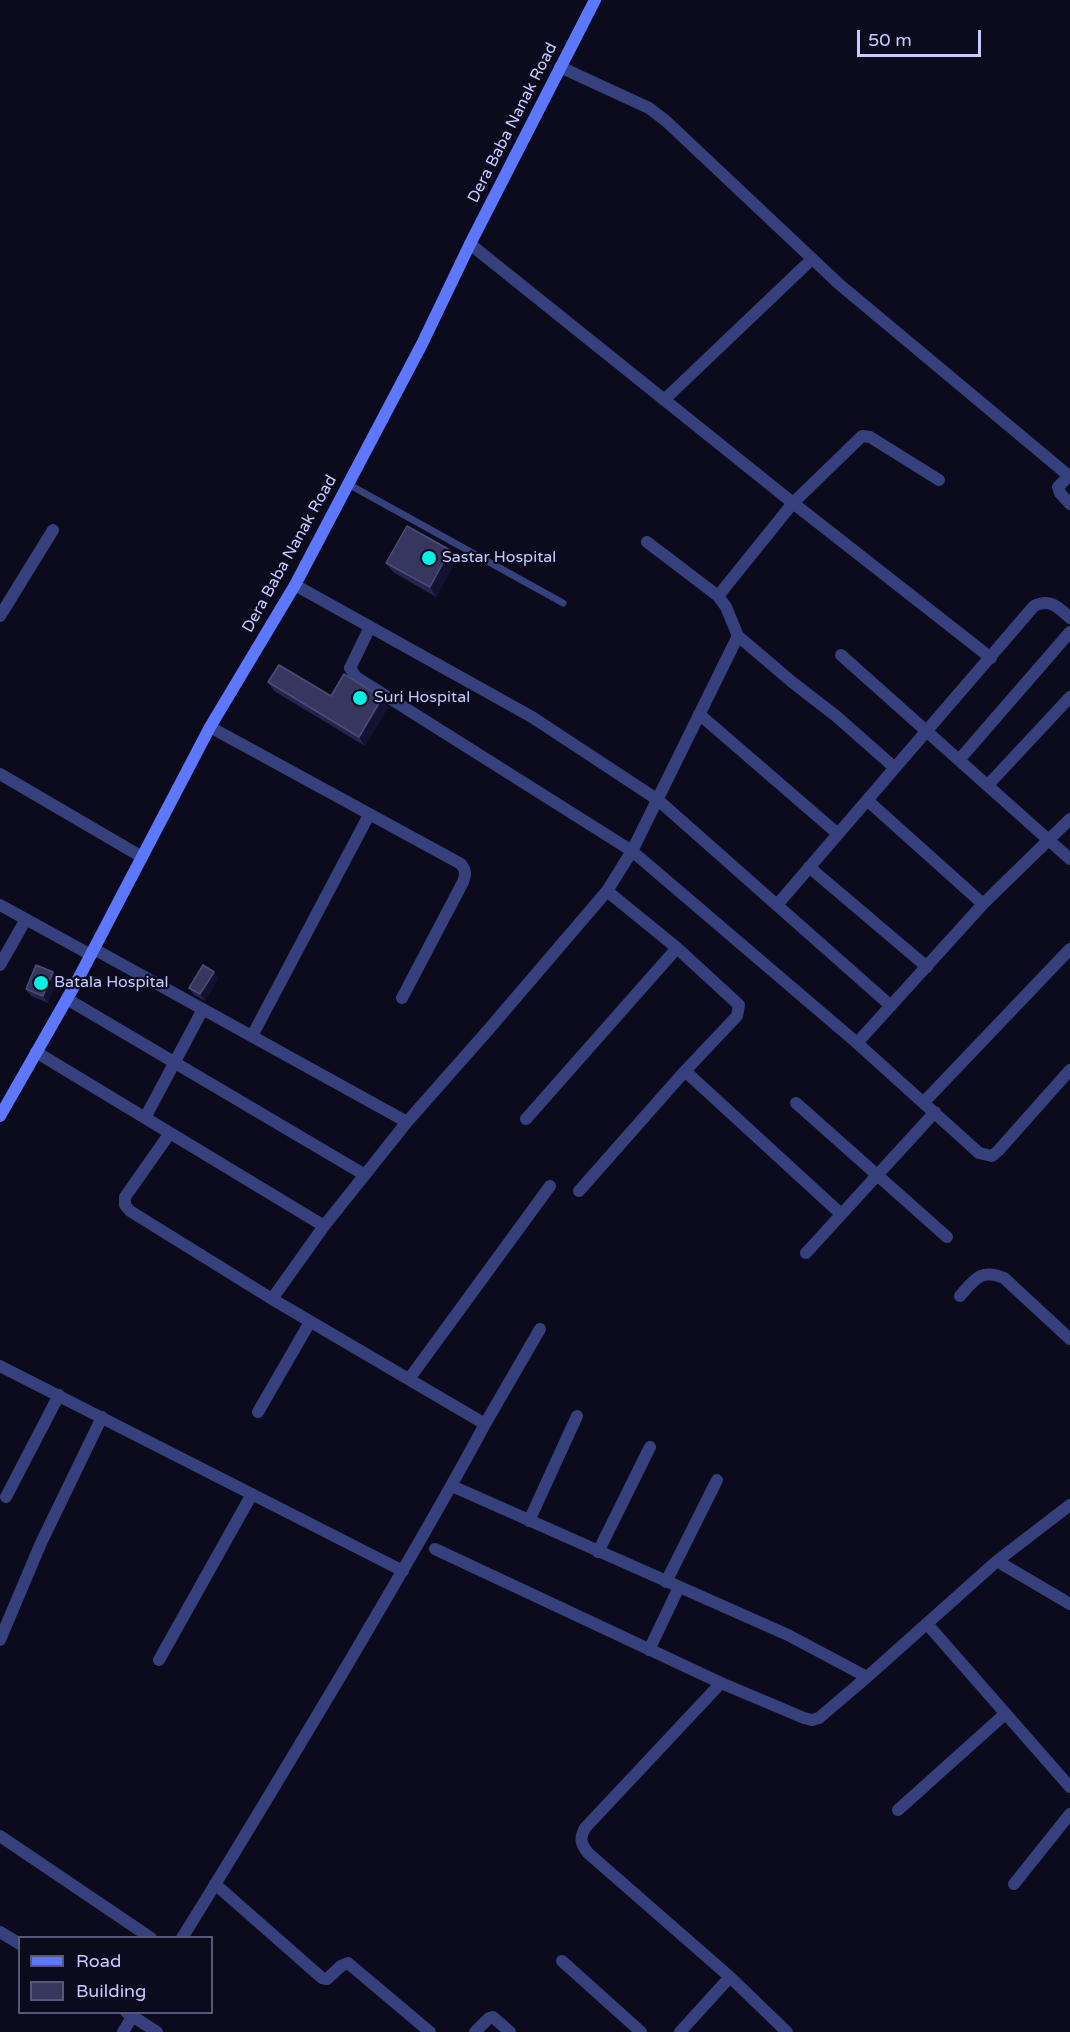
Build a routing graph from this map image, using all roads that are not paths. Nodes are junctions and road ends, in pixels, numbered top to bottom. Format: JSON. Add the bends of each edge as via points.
{"nodes":[{"id":1,"x":595,"y":0,"type":"edge"},
{"id":2,"x":561,"y":67,"type":"junction"},
{"id":3,"x":470,"y":244,"type":"junction"},
{"id":4,"x":812,"y":259,"type":"junction"},
{"id":5,"x":664,"y":400,"type":"junction"},
{"id":6,"x":1069,"y":475,"type":"edge"},
{"id":7,"x":939,"y":480,"type":"dead end"},
{"id":8,"x":348,"y":484,"type":"junction"},
{"id":9,"x":793,"y":503,"type":"junction"},
{"id":10,"x":1070,"y":504,"type":"edge"},
{"id":11,"x":52,"y":530,"type":"dead end"},
{"id":12,"x":647,"y":542,"type":"dead end"},
{"id":13,"x":295,"y":585,"type":"junction"},
{"id":14,"x":718,"y":596,"type":"junction"},
{"id":15,"x":562,"y":603,"type":"dead end"},
{"id":16,"x":0,"y":615,"type":"edge"},
{"id":17,"x":1070,"y":618,"type":"edge"},
{"id":18,"x":370,"y":627,"type":"junction"},
{"id":19,"x":1070,"y":632,"type":"edge"},
{"id":20,"x":738,"y":636,"type":"junction"},
{"id":21,"x":841,"y":655,"type":"dead end"},
{"id":22,"x":991,"y":658,"type":"junction"},
{"id":23,"x":1070,"y":697,"type":"edge"},
{"id":24,"x":699,"y":714,"type":"junction"},
{"id":25,"x":210,"y":728,"type":"junction"},
{"id":26,"x":926,"y":730,"type":"junction"},
{"id":27,"x":959,"y":760,"type":"junction"},
{"id":28,"x":895,"y":768,"type":"junction"},
{"id":29,"x":0,"y":774,"type":"edge"},
{"id":30,"x":988,"y":785,"type":"junction"},
{"id":31,"x":658,"y":800,"type":"junction"},
{"id":32,"x":867,"y":800,"type":"junction"},
{"id":33,"x":369,"y":815,"type":"junction"},
{"id":34,"x":1070,"y":819,"type":"edge"},
{"id":35,"x":838,"y":834,"type":"junction"},
{"id":36,"x":1049,"y":840,"type":"junction"},
{"id":37,"x":632,"y":851,"type":"junction"},
{"id":38,"x":142,"y":857,"type":"junction"},
{"id":39,"x":1070,"y":859,"type":"edge"},
{"id":40,"x":809,"y":867,"type":"junction"},
{"id":41,"x":607,"y":891,"type":"junction"},
{"id":42,"x":983,"y":904,"type":"junction"},
{"id":43,"x":0,"y":905,"type":"edge"},
{"id":44,"x":777,"y":905,"type":"junction"},
{"id":45,"x":26,"y":919,"type":"junction"},
{"id":46,"x":677,"y":948,"type":"junction"},
{"id":47,"x":1070,"y":949,"type":"edge"},
{"id":48,"x":92,"y":952,"type":"junction"},
{"id":49,"x":0,"y":965,"type":"edge"},
{"id":50,"x":927,"y":967,"type":"junction"},
{"id":51,"x":402,"y":998,"type":"dead end"},
{"id":52,"x":67,"y":999,"type":"junction"},
{"id":53,"x":891,"y":1006,"type":"junction"},
{"id":54,"x":202,"y":1009,"type":"junction"},
{"id":55,"x":252,"y":1036,"type":"junction"},
{"id":56,"x":857,"y":1043,"type":"junction"},
{"id":57,"x":36,"y":1052,"type":"junction"},
{"id":58,"x":175,"y":1062,"type":"junction"},
{"id":59,"x":1070,"y":1070,"type":"edge"},
{"id":60,"x":686,"y":1071,"type":"junction"},
{"id":61,"x":924,"y":1102,"type":"junction"},
{"id":62,"x":796,"y":1103,"type":"dead end"},
{"id":63,"x":935,"y":1112,"type":"junction"},
{"id":64,"x":0,"y":1116,"type":"edge"},
{"id":65,"x":145,"y":1118,"type":"junction"},
{"id":66,"x":526,"y":1119,"type":"dead end"},
{"id":67,"x":407,"y":1122,"type":"junction"},
{"id":68,"x":170,"y":1133,"type":"junction"},
{"id":69,"x":365,"y":1175,"type":"junction"},
{"id":70,"x":877,"y":1175,"type":"junction"},
{"id":71,"x":550,"y":1186,"type":"dead end"},
{"id":72,"x":579,"y":1191,"type":"dead end"},
{"id":73,"x":841,"y":1214,"type":"junction"},
{"id":74,"x":324,"y":1226,"type":"junction"},
{"id":75,"x":947,"y":1237,"type":"dead end"},
{"id":76,"x":806,"y":1253,"type":"dead end"},
{"id":77,"x":960,"y":1296,"type":"dead end"},
{"id":78,"x":272,"y":1299,"type":"junction"},
{"id":79,"x":310,"y":1322,"type":"junction"},
{"id":80,"x":540,"y":1329,"type":"dead end"},
{"id":81,"x":1070,"y":1339,"type":"edge"},
{"id":82,"x":0,"y":1366,"type":"edge"},
{"id":83,"x":409,"y":1379,"type":"junction"},
{"id":84,"x":59,"y":1395,"type":"junction"},
{"id":85,"x":258,"y":1412,"type":"dead end"},
{"id":86,"x":577,"y":1416,"type":"dead end"},
{"id":87,"x":102,"y":1417,"type":"junction"},
{"id":88,"x":485,"y":1424,"type":"junction"},
{"id":89,"x":650,"y":1447,"type":"dead end"},
{"id":90,"x":717,"y":1480,"type":"dead end"},
{"id":91,"x":452,"y":1486,"type":"junction"},
{"id":92,"x":252,"y":1494,"type":"junction"},
{"id":93,"x":6,"y":1497,"type":"dead end"},
{"id":94,"x":1070,"y":1505,"type":"edge"},
{"id":95,"x":529,"y":1521,"type":"junction"},
{"id":96,"x":435,"y":1549,"type":"dead end"},
{"id":97,"x":598,"y":1552,"type":"junction"},
{"id":98,"x":997,"y":1561,"type":"junction"},
{"id":99,"x":403,"y":1571,"type":"junction"},
{"id":100,"x":666,"y":1582,"type":"junction"},
{"id":101,"x":679,"y":1587,"type":"junction"},
{"id":102,"x":1070,"y":1604,"type":"edge"},
{"id":103,"x":928,"y":1625,"type":"junction"},
{"id":104,"x":0,"y":1640,"type":"edge"},
{"id":105,"x":649,"y":1650,"type":"junction"},
{"id":106,"x":159,"y":1660,"type":"dead end"},
{"id":107,"x":867,"y":1677,"type":"junction"},
{"id":108,"x":721,"y":1683,"type":"junction"},
{"id":109,"x":1005,"y":1713,"type":"junction"},
{"id":110,"x":1070,"y":1787,"type":"edge"},
{"id":111,"x":898,"y":1810,"type":"dead end"},
{"id":112,"x":1070,"y":1814,"type":"edge"},
{"id":113,"x":0,"y":1836,"type":"edge"},
{"id":114,"x":215,"y":1884,"type":"junction"},
{"id":115,"x":1014,"y":1884,"type":"dead end"},
{"id":116,"x":0,"y":1932,"type":"edge"},
{"id":117,"x":148,"y":1936,"type":"edge"},
{"id":118,"x":183,"y":1936,"type":"edge"},
{"id":119,"x":18,"y":1943,"type":"edge"},
{"id":120,"x":562,"y":1961,"type":"dead end"},
{"id":121,"x":730,"y":1977,"type":"junction"},
{"id":122,"x":132,"y":2014,"type":"edge"},
{"id":123,"x":123,"y":2032,"type":"edge"},
{"id":124,"x":157,"y":2032,"type":"edge"},
{"id":125,"x":430,"y":2032,"type":"edge"},
{"id":126,"x":475,"y":2032,"type":"edge"},
{"id":127,"x":510,"y":2032,"type":"edge"},
{"id":128,"x":641,"y":2032,"type":"edge"},
{"id":129,"x":680,"y":2032,"type":"edge"},
{"id":130,"x":787,"y":2032,"type":"edge"}],
"edges":[{"from":1,"to":2,"type":"main road","name":"Dera Baba Nanak Road"},
{"from":2,"to":3,"type":"main road","name":"Dera Baba Nanak Road"},
{"from":2,"to":4,"type":"street","via":[[649,108],[666,121]]},
{"from":3,"to":5,"type":"street"},
{"from":3,"to":8,"type":"main road","name":"Dera Baba Nanak Road"},
{"from":4,"to":5,"type":"street"},
{"from":4,"to":6,"type":"street"},
{"from":5,"to":9,"type":"street"},
{"from":6,"to":10,"type":"street","via":[[1058,487]]},
{"from":7,"to":9,"type":"street","via":[[870,437],[862,436]]},
{"from":8,"to":13,"type":"main road","name":"Dera Baba Nanak Road"},
{"from":8,"to":15,"type":"lane"},
{"from":9,"to":14,"type":"street"},
{"from":9,"to":22,"type":"street"},
{"from":11,"to":16,"type":"street"},
{"from":12,"to":14,"type":"street"},
{"from":13,"to":18,"type":"street"},
{"from":13,"to":25,"type":"main road","name":"Dera Baba Nanak Road"},
{"from":14,"to":20,"type":"street"},
{"from":17,"to":22,"type":"street","via":[[1051,602],[1034,606]]},
{"from":18,"to":31,"type":"street","via":[[531,717]]},
{"from":18,"to":37,"type":"street","via":[[350,668],[356,677]]},
{"from":19,"to":27,"type":"street"},
{"from":20,"to":24,"type":"street"},
{"from":20,"to":28,"type":"street"},
{"from":21,"to":26,"type":"street"},
{"from":22,"to":26,"type":"street"},
{"from":23,"to":30,"type":"street"},
{"from":24,"to":31,"type":"street"},
{"from":24,"to":35,"type":"street"},
{"from":25,"to":33,"type":"street"},
{"from":25,"to":38,"type":"main road","name":"Dera Baba Nanak Road"},
{"from":26,"to":27,"type":"street"},
{"from":26,"to":28,"type":"street"},
{"from":27,"to":30,"type":"street"},
{"from":28,"to":32,"type":"street"},
{"from":29,"to":38,"type":"street"},
{"from":30,"to":36,"type":"street"},
{"from":31,"to":37,"type":"street"},
{"from":31,"to":44,"type":"street"},
{"from":32,"to":35,"type":"street"},
{"from":32,"to":42,"type":"street"},
{"from":33,"to":51,"type":"street","via":[[465,869],[463,882]]},
{"from":33,"to":55,"type":"street"},
{"from":34,"to":36,"type":"street"},
{"from":35,"to":40,"type":"street"},
{"from":36,"to":39,"type":"street"},
{"from":36,"to":42,"type":"street"},
{"from":37,"to":41,"type":"street"},
{"from":37,"to":56,"type":"street"},
{"from":38,"to":48,"type":"main road","name":"Dera Baba Nanak Road"},
{"from":40,"to":44,"type":"street"},
{"from":40,"to":50,"type":"street"},
{"from":41,"to":46,"type":"street"},
{"from":41,"to":67,"type":"street"},
{"from":42,"to":50,"type":"street"},
{"from":43,"to":45,"type":"street"},
{"from":44,"to":53,"type":"street"},
{"from":45,"to":48,"type":"street"},
{"from":45,"to":49,"type":"street"},
{"from":46,"to":60,"type":"street","via":[[736,1002],[739,1011]]},
{"from":46,"to":66,"type":"street"},
{"from":47,"to":61,"type":"street"},
{"from":48,"to":52,"type":"main road","name":"Dera Baba Nanak Road"},
{"from":48,"to":54,"type":"street"},
{"from":50,"to":53,"type":"street"},
{"from":52,"to":57,"type":"main road","name":"Dera Baba Nanak Road"},
{"from":52,"to":58,"type":"street"},
{"from":53,"to":56,"type":"street"},
{"from":54,"to":55,"type":"street"},
{"from":54,"to":58,"type":"street"},
{"from":55,"to":67,"type":"street"},
{"from":56,"to":61,"type":"street"},
{"from":57,"to":64,"type":"main road","name":"Dera Baba Nanak Road"},
{"from":57,"to":65,"type":"street"},
{"from":58,"to":65,"type":"street"},
{"from":58,"to":69,"type":"street"},
{"from":59,"to":63,"type":"street","via":[[992,1156],[979,1153]]},
{"from":60,"to":72,"type":"street"},
{"from":60,"to":73,"type":"street"},
{"from":61,"to":63,"type":"street"},
{"from":62,"to":70,"type":"street"},
{"from":63,"to":70,"type":"street"},
{"from":65,"to":68,"type":"street"},
{"from":67,"to":69,"type":"street"},
{"from":68,"to":74,"type":"street"},
{"from":68,"to":78,"type":"street","via":[[125,1197],[125,1205]]},
{"from":69,"to":74,"type":"street"},
{"from":70,"to":73,"type":"street"},
{"from":70,"to":75,"type":"street"},
{"from":71,"to":83,"type":"street"},
{"from":73,"to":76,"type":"street"},
{"from":74,"to":78,"type":"street"},
{"from":77,"to":81,"type":"street","via":[[985,1274],[1004,1278]]},
{"from":78,"to":79,"type":"street"},
{"from":79,"to":83,"type":"street"},
{"from":79,"to":85,"type":"street"},
{"from":80,"to":88,"type":"street"},
{"from":82,"to":84,"type":"street"},
{"from":83,"to":88,"type":"street"},
{"from":84,"to":87,"type":"street"},
{"from":84,"to":93,"type":"street"},
{"from":86,"to":95,"type":"street"},
{"from":87,"to":92,"type":"street"},
{"from":87,"to":104,"type":"street","via":[[41,1543]]},
{"from":88,"to":91,"type":"street"},
{"from":89,"to":97,"type":"street"},
{"from":90,"to":100,"type":"street"},
{"from":91,"to":95,"type":"street"},
{"from":91,"to":99,"type":"street"},
{"from":92,"to":99,"type":"street"},
{"from":92,"to":106,"type":"street"},
{"from":94,"to":98,"type":"street"},
{"from":95,"to":97,"type":"street"},
{"from":96,"to":105,"type":"street"},
{"from":97,"to":100,"type":"street"},
{"from":98,"to":102,"type":"street"},
{"from":98,"to":103,"type":"street"},
{"from":99,"to":114,"type":"street"},
{"from":100,"to":101,"type":"street"},
{"from":101,"to":105,"type":"street"},
{"from":101,"to":107,"type":"street","via":[[788,1635]]},
{"from":103,"to":107,"type":"street"},
{"from":103,"to":109,"type":"street"},
{"from":105,"to":108,"type":"street"},
{"from":107,"to":108,"type":"street","via":[[827,1713],[812,1720]]},
{"from":108,"to":121,"type":"street","via":[[585,1828],[581,1844]]},
{"from":109,"to":110,"type":"street"},
{"from":109,"to":111,"type":"street"},
{"from":112,"to":115,"type":"street"},
{"from":113,"to":117,"type":"street"},
{"from":114,"to":118,"type":"street"},
{"from":114,"to":125,"type":"street","via":[[322,1978],[327,1979],[348,1963]]},
{"from":116,"to":119,"type":"street"},
{"from":120,"to":128,"type":"street"},
{"from":121,"to":129,"type":"street"},
{"from":121,"to":130,"type":"street"},
{"from":122,"to":123,"type":"street"},
{"from":122,"to":124,"type":"street"},
{"from":126,"to":127,"type":"street","via":[[493,2017]]}]}
